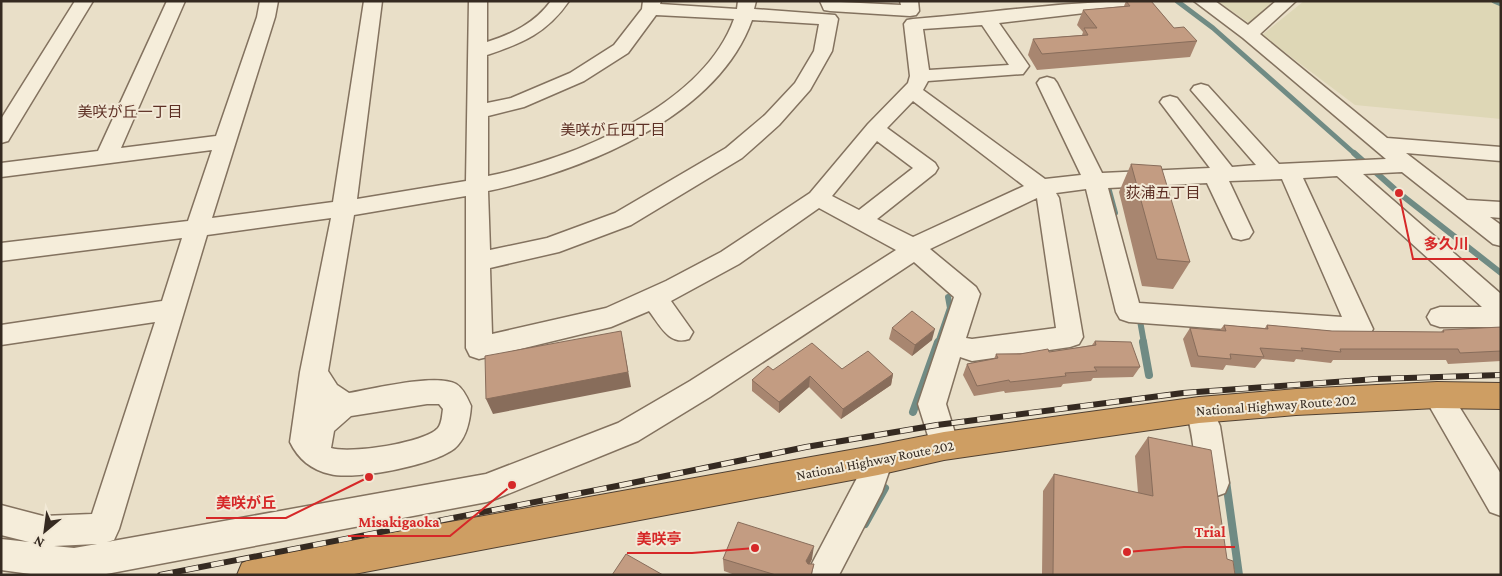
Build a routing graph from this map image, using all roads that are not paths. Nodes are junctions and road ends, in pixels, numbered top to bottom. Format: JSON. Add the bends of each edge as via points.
{"nodes":[{"id":1,"x":84,"y":1,"type":"edge"},
{"id":2,"x":176,"y":1,"type":"edge"},
{"id":3,"x":269,"y":1,"type":"edge"},
{"id":4,"x":373,"y":1,"type":"edge"},
{"id":5,"x":478,"y":1,"type":"edge"},
{"id":6,"x":560,"y":1,"type":"edge"},
{"id":7,"x":829,"y":1,"type":"edge"},
{"id":8,"x":909,"y":1,"type":"edge"},
{"id":9,"x":1203,"y":1,"type":"edge"},
{"id":10,"x":1287,"y":1,"type":"edge"},
{"id":11,"x":1136,"y":2,"type":"edge"},
{"id":12,"x":652,"y":5,"type":"edge"},
{"id":13,"x":746,"y":7,"type":"edge"},
{"id":14,"x":1009,"y":8,"type":"edge"},
{"id":15,"x":987,"y":19,"type":"junction"},
{"id":16,"x":1249,"y":34,"type":"junction"},
{"id":17,"x":477,"y":52,"type":"junction"},
{"id":18,"x":1047,"y":83,"type":"dead end"},
{"id":19,"x":916,"y":84,"type":"junction"},
{"id":20,"x":1201,"y":90,"type":"dead end"},
{"id":21,"x":1170,"y":102,"type":"dead end"},
{"id":22,"x":477,"y":112,"type":"junction"},
{"id":23,"x":875,"y":129,"type":"junction"},
{"id":24,"x":1,"y":136,"type":"edge"},
{"id":25,"x":225,"y":142,"type":"junction"},
{"id":26,"x":1382,"y":144,"type":"junction"},
{"id":27,"x":1501,"y":154,"type":"edge"},
{"id":28,"x":106,"y":157,"type":"junction"},
{"id":29,"x":1407,"y":165,"type":"junction"},
{"id":30,"x":1341,"y":168,"type":"junction"},
{"id":31,"x":1,"y":170,"type":"edge"},
{"id":32,"x":1281,"y":171,"type":"junction"},
{"id":33,"x":1220,"y":174,"type":"junction"},
{"id":34,"x":1095,"y":181,"type":"junction"},
{"id":35,"x":477,"y":187,"type":"junction"},
{"id":36,"x":1041,"y":187,"type":"junction"},
{"id":37,"x":818,"y":198,"type":"junction"},
{"id":38,"x":1460,"y":207,"type":"junction"},
{"id":39,"x":344,"y":208,"type":"junction"},
{"id":40,"x":1501,"y":210,"type":"edge"},
{"id":41,"x":861,"y":220,"type":"junction"},
{"id":42,"x":198,"y":228,"type":"junction"},
{"id":43,"x":1241,"y":232,"type":"dead end"},
{"id":44,"x":1501,"y":238,"type":"edge"},
{"id":45,"x":915,"y":250,"type":"junction"},
{"id":46,"x":1,"y":252,"type":"edge"},
{"id":47,"x":477,"y":262,"type":"junction"},
{"id":48,"x":654,"y":298,"type":"junction"},
{"id":49,"x":172,"y":309,"type":"junction"},
{"id":50,"x":1501,"y":309,"type":"edge"},
{"id":51,"x":1440,"y":317,"type":"dead end"},
{"id":52,"x":1501,"y":317,"type":"edge"},
{"id":53,"x":680,"y":332,"type":"dead end"},
{"id":54,"x":1,"y":335,"type":"edge"},
{"id":55,"x":952,"y":344,"type":"junction"},
{"id":56,"x":314,"y":372,"type":"junction"},
{"id":57,"x":1437,"y":395,"type":"junction"},
{"id":58,"x":1501,"y":396,"type":"edge"},
{"id":59,"x":345,"y":405,"type":"junction"},
{"id":60,"x":1199,"y":410,"type":"junction"},
{"id":61,"x":944,"y":446,"type":"junction"},
{"id":62,"x":316,"y":455,"type":"junction"},
{"id":63,"x":878,"y":460,"type":"junction"},
{"id":64,"x":1501,"y":502,"type":"edge"},
{"id":65,"x":1218,"y":510,"type":"edge"},
{"id":66,"x":1,"y":520,"type":"edge"},
{"id":67,"x":1,"y":554,"type":"edge"},
{"id":68,"x":304,"y":570,"type":"edge"},
{"id":69,"x":255,"y":575,"type":"edge"},
{"id":70,"x":822,"y":575,"type":"edge"}],
"edges":[{"from":1,"to":24,"type":"street"},
{"from":2,"to":28,"type":"street"},
{"from":3,"to":25,"type":"street"},
{"from":4,"to":39,"type":"street"},
{"from":5,"to":17,"type":"street"},
{"from":6,"to":17,"type":"street","via":[[552,15],[519,38]]},
{"from":7,"to":8,"type":"street","via":[[830,6],[910,11]]},
{"from":9,"to":16,"type":"street"},
{"from":10,"to":16,"type":"street"},
{"from":11,"to":14,"type":"street"},
{"from":12,"to":13,"type":"street"},
{"from":12,"to":22,"type":"street","via":[[621,49],[577,76],[517,103]]},
{"from":13,"to":35,"type":"street","via":[[741,30],[725,54],[702,82],[672,108],[600,148],[557,165]]},
{"from":13,"to":47,"type":"street","via":[[829,19],[823,51],[803,86],[772,120],[734,153],[624,219],[552,246]]},
{"from":14,"to":15,"type":"street"},
{"from":15,"to":19,"type":"street","via":[[913,24]]},
{"from":15,"to":19,"type":"street","via":[[1019,66],[1016,70]]},
{"from":16,"to":26,"type":"street"},
{"from":17,"to":22,"type":"street"},
{"from":18,"to":34,"type":"street"},
{"from":19,"to":23,"type":"street"},
{"from":19,"to":36,"type":"street"},
{"from":20,"to":32,"type":"street"},
{"from":21,"to":33,"type":"street"},
{"from":22,"to":35,"type":"street"},
{"from":23,"to":37,"type":"street"},
{"from":23,"to":41,"type":"street","via":[[926,168]]},
{"from":25,"to":28,"type":"street"},
{"from":25,"to":42,"type":"street"},
{"from":26,"to":27,"type":"street"},
{"from":26,"to":29,"type":"street"},
{"from":28,"to":31,"type":"street"},
{"from":29,"to":30,"type":"street"},
{"from":29,"to":38,"type":"street"},
{"from":30,"to":32,"type":"street"},
{"from":30,"to":50,"type":"street"},
{"from":32,"to":33,"type":"street"},
{"from":32,"to":34,"type":"street","via":[[1360,329],[1139,312]]},
{"from":33,"to":34,"type":"street"},
{"from":33,"to":43,"type":"street"},
{"from":34,"to":36,"type":"street"},
{"from":35,"to":39,"type":"street"},
{"from":35,"to":47,"type":"street"},
{"from":36,"to":45,"type":"street","via":[[925,240]]},
{"from":36,"to":55,"type":"street","via":[[1048,198],[1070,337],[972,350]]},
{"from":37,"to":41,"type":"street"},
{"from":37,"to":48,"type":"street","via":[[730,258]]},
{"from":38,"to":40,"type":"street"},
{"from":38,"to":44,"type":"street"},
{"from":39,"to":42,"type":"street"},
{"from":39,"to":56,"type":"street"},
{"from":41,"to":45,"type":"street"},
{"from":42,"to":46,"type":"street"},
{"from":42,"to":49,"type":"street"},
{"from":45,"to":55,"type":"street","via":[[967,294]]},
{"from":45,"to":67,"type":"street","via":[[700,390],[628,432],[487,488],[74,564]]},
{"from":47,"to":48,"type":"street","via":[[479,348],[611,317]]},
{"from":48,"to":53,"type":"street"},
{"from":49,"to":54,"type":"street"},
{"from":49,"to":66,"type":"street","via":[[103,529],[42,531]]},
{"from":51,"to":52,"type":"street"},
{"from":55,"to":61,"type":"street","via":[[932,404]]},
{"from":56,"to":59,"type":"street","via":[[327,393]]},
{"from":56,"to":62,"type":"street","via":[[304,442]]},
{"from":57,"to":58,"type":"highway","name":"National Highway Route 202"},
{"from":57,"to":60,"type":"highway","name":"National Highway Route 202"},
{"from":57,"to":64,"type":"street"},
{"from":59,"to":62,"type":"street","via":[[328,416],[317,432]]},
{"from":59,"to":62,"type":"street","via":[[428,392],[447,393],[457,406],[455,424],[446,439],[420,452],[357,462],[334,462]]},
{"from":60,"to":61,"type":"highway","name":"National Highway Route 202"},
{"from":60,"to":65,"type":"street","via":[[1206,426]]},
{"from":61,"to":63,"type":"highway","name":"National Highway Route 202"},
{"from":63,"to":68,"type":"highway","name":"National Highway Route 202"},
{"from":63,"to":70,"type":"street"},
{"from":68,"to":69,"type":"highway","name":"National Highway Route 202"}]}
